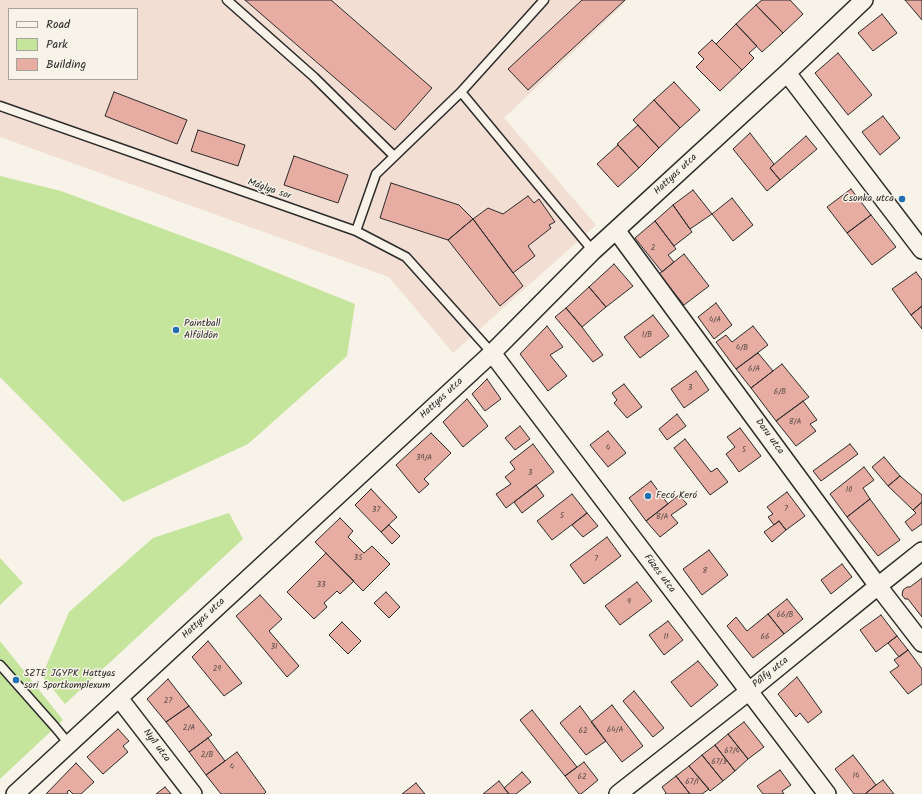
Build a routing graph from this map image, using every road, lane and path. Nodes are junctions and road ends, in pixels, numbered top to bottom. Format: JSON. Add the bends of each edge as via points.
{"nodes":[{"id":1,"x":227,"y":0,"type":"edge"},
{"id":2,"x":544,"y":0,"type":"edge"},
{"id":3,"x":864,"y":0,"type":"edge"},
{"id":4,"x":787,"y":73,"type":"junction"},
{"id":5,"x":461,"y":92,"type":"junction"},
{"id":6,"x":0,"y":106,"type":"edge"},
{"id":7,"x":394,"y":156,"type":"junction"},
{"id":8,"x":616,"y":230,"type":"junction"},
{"id":9,"x":356,"y":231,"type":"junction"},
{"id":10,"x":922,"y":250,"type":"edge"},
{"id":11,"x":593,"y":251,"type":"junction"},
{"id":12,"x":492,"y":353,"type":"junction"},
{"id":13,"x":922,"y":551,"type":"edge"},
{"id":14,"x":878,"y":586,"type":"junction"},
{"id":15,"x":922,"y":643,"type":"edge"},
{"id":16,"x":0,"y":665,"type":"edge"},
{"id":17,"x":748,"y":692,"type":"junction"},
{"id":18,"x":119,"y":698,"type":"junction"},
{"id":19,"x":69,"y":744,"type":"junction"},
{"id":20,"x":15,"y":794,"type":"edge"},
{"id":21,"x":192,"y":794,"type":"edge"},
{"id":22,"x":618,"y":794,"type":"edge"},
{"id":23,"x":827,"y":794,"type":"edge"}],
"edges":[{"from":1,"to":7,"type":"lane","via":[[314,77]]},
{"from":2,"to":5,"type":"lane"},
{"from":3,"to":4,"type":"street","name":"Hattyas utca"},
{"from":4,"to":8,"type":"street","name":"Hattyas utca"},
{"from":4,"to":10,"type":"street"},
{"from":5,"to":7,"type":"lane"},
{"from":5,"to":11,"type":"lane"},
{"from":6,"to":9,"type":"lane","name":"Máglya sor"},
{"from":7,"to":9,"type":"lane","via":[[376,174]]},
{"from":8,"to":11,"type":"street","name":"Hattyas utca"},
{"from":8,"to":14,"type":"street","name":"Daru utca"},
{"from":9,"to":12,"type":"lane","name":"Máglya sor","via":[[406,257]]},
{"from":11,"to":12,"type":"street","name":"Hattyas utca"},
{"from":12,"to":17,"type":"street","name":"Füzes utca"},
{"from":12,"to":18,"type":"street","name":"Hattyas utca"},
{"from":13,"to":14,"type":"street","name":"Pálfy utca"},
{"from":14,"to":15,"type":"street","name":"Daru utca"},
{"from":14,"to":17,"type":"street","name":"Pálfy utca"},
{"from":16,"to":19,"type":"lane"},
{"from":17,"to":22,"type":"street","name":"Pálfy utca"},
{"from":17,"to":23,"type":"street","name":"Füzes utca"},
{"from":18,"to":19,"type":"street","name":"Hattyas utca"},
{"from":18,"to":21,"type":"street","name":"Nyíl utca"},
{"from":19,"to":20,"type":"street","name":"Hattyas utca"}]}
